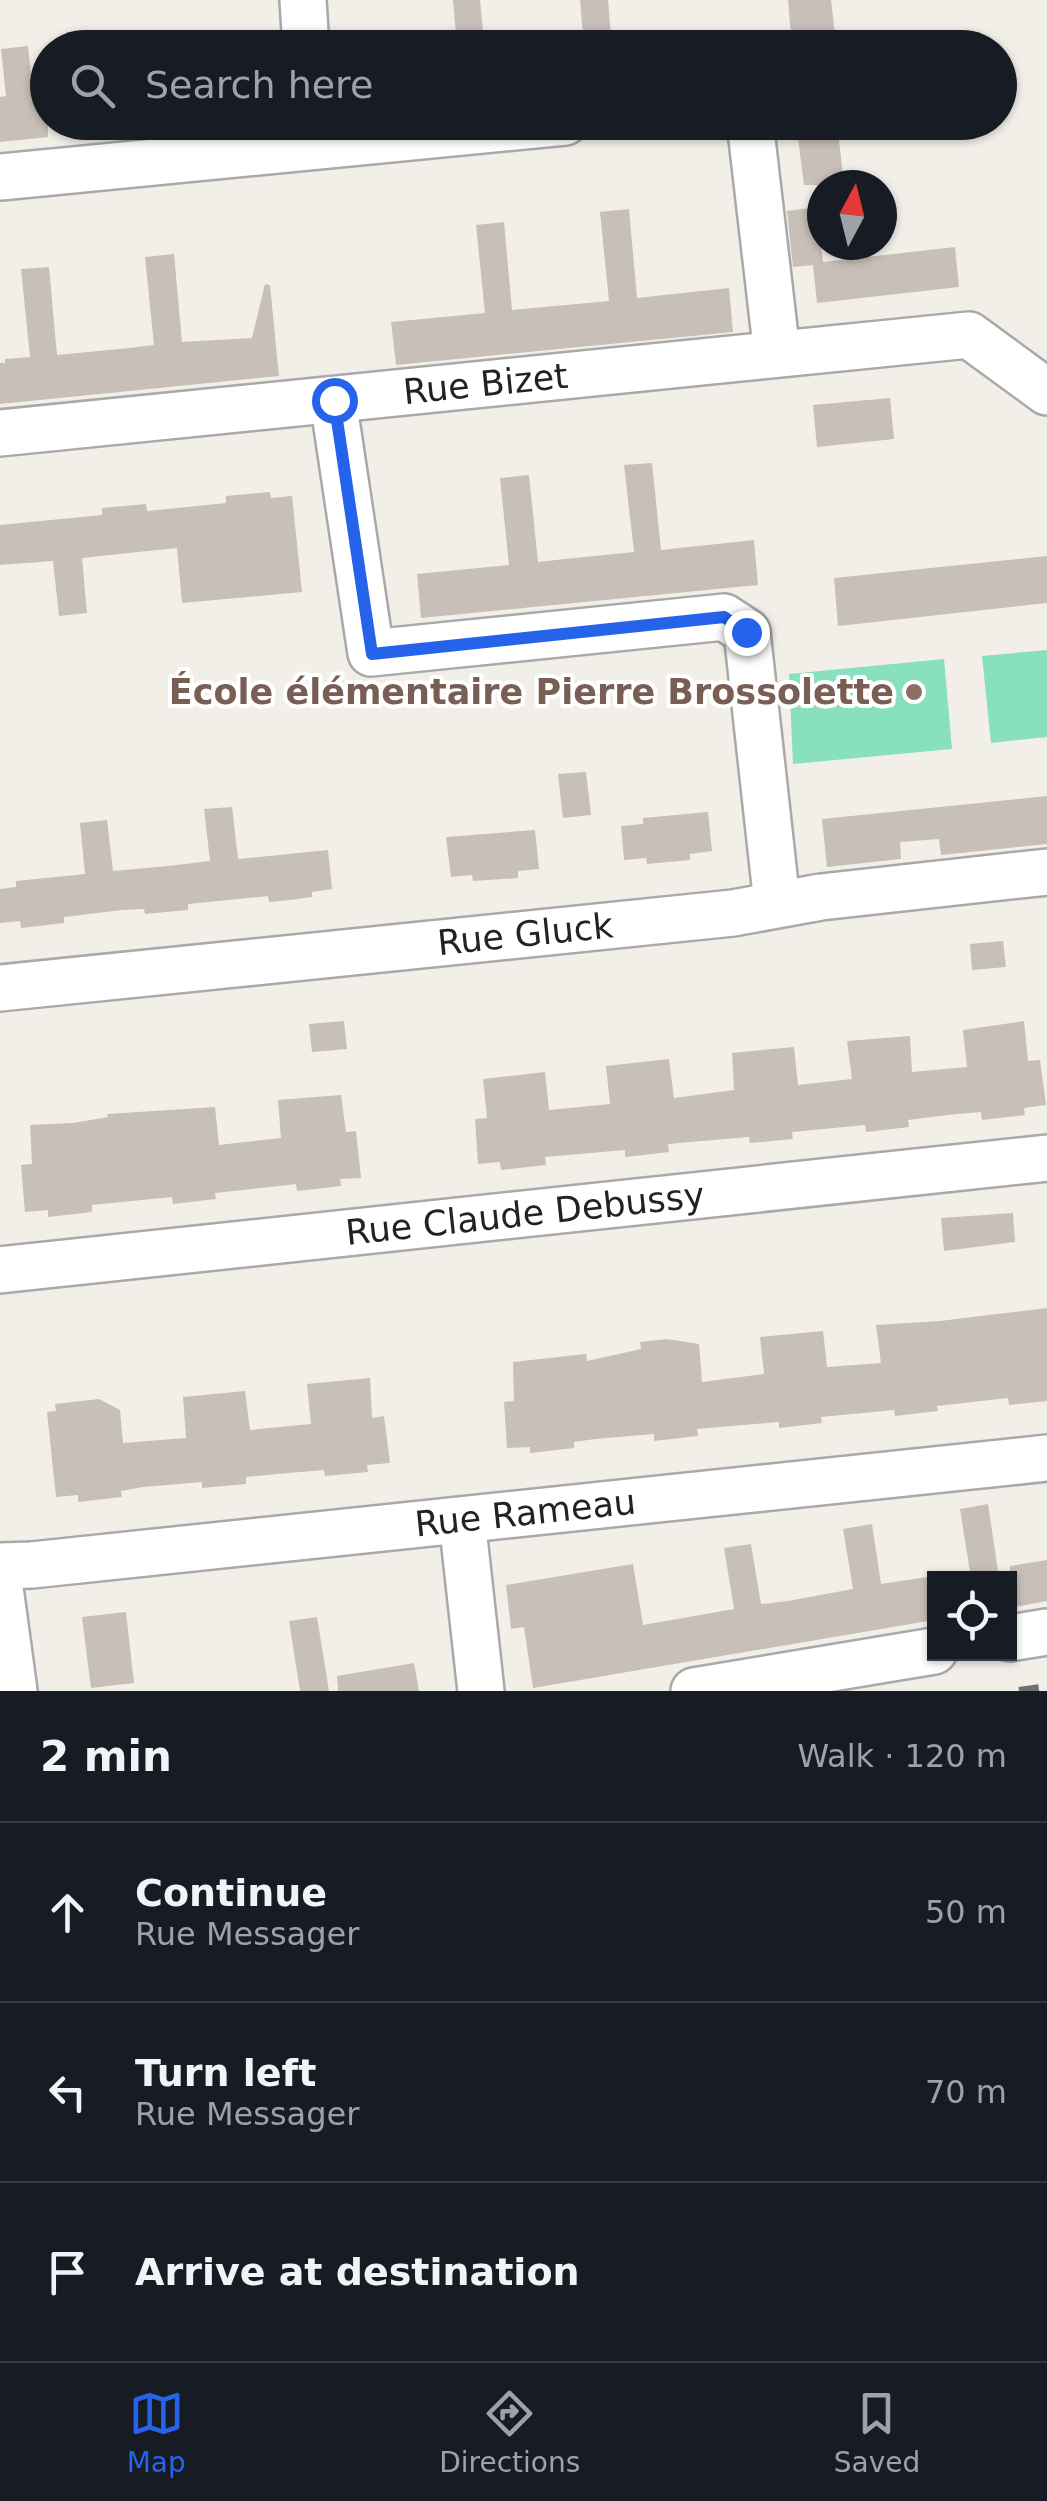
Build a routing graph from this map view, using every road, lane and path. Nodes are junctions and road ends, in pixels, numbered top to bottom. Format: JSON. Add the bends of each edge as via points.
{"nodes":[{"id":1,"x":303,"y":0,"type":"edge"},
{"id":2,"x":305,"y":30,"type":"edge"},
{"id":3,"x":277,"y":140,"type":"edge"},
{"id":4,"x":752,"y":140,"type":"edge"},
{"id":5,"x":0,"y":178,"type":"edge"},
{"id":6,"x":778,"y":354,"type":"junction"},
{"id":7,"x":1047,"y":392,"type":"edge"},
{"id":8,"x":334,"y":400,"type":"junction"},
{"id":9,"x":0,"y":433,"type":"edge"},
{"id":10,"x":1047,"y":872,"type":"edge"},
{"id":11,"x":776,"y":903,"type":"junction"},
{"id":12,"x":0,"y":988,"type":"edge"},
{"id":13,"x":1047,"y":1158,"type":"edge"},
{"id":14,"x":0,"y":1270,"type":"edge"},
{"id":15,"x":1047,"y":1458,"type":"edge"},
{"id":16,"x":462,"y":1520,"type":"junction"},
{"id":17,"x":0,"y":1566,"type":"edge"},
{"id":18,"x":0,"y":1588,"type":"edge"},
{"id":19,"x":1047,"y":1632,"type":"edge"},
{"id":20,"x":1017,"y":1637,"type":"edge"},
{"id":21,"x":927,"y":1652,"type":"edge"},
{"id":22,"x":14,"y":1691,"type":"edge"},
{"id":23,"x":480,"y":1691,"type":"edge"},
{"id":24,"x":694,"y":1691,"type":"edge"}],
"edges":[{"from":1,"to":2,"type":"street"},
{"from":3,"to":5,"type":"street"},
{"from":4,"to":6,"type":"street"},
{"from":6,"to":7,"type":"street","name":"Rue Bizet","via":[[969,335]]},
{"from":6,"to":8,"type":"street","name":"Rue Bizet"},
{"from":8,"to":9,"type":"street","name":"Rue Bizet"},
{"from":8,"to":11,"type":"street","via":[[372,654],[724,617],[746,632]]},
{"from":10,"to":11,"type":"street","name":"Rue Gluck"},
{"from":11,"to":12,"type":"street","name":"Rue Gluck","via":[[733,913]]},
{"from":13,"to":14,"type":"street","name":"Rue Claude Debussy"},
{"from":15,"to":16,"type":"street","name":"Rue Rameau"},
{"from":16,"to":17,"type":"street","name":"Rue Rameau"},
{"from":16,"to":23,"type":"street"},
{"from":18,"to":22,"type":"street"},
{"from":19,"to":20,"type":"street"},
{"from":21,"to":24,"type":"street"}]}
